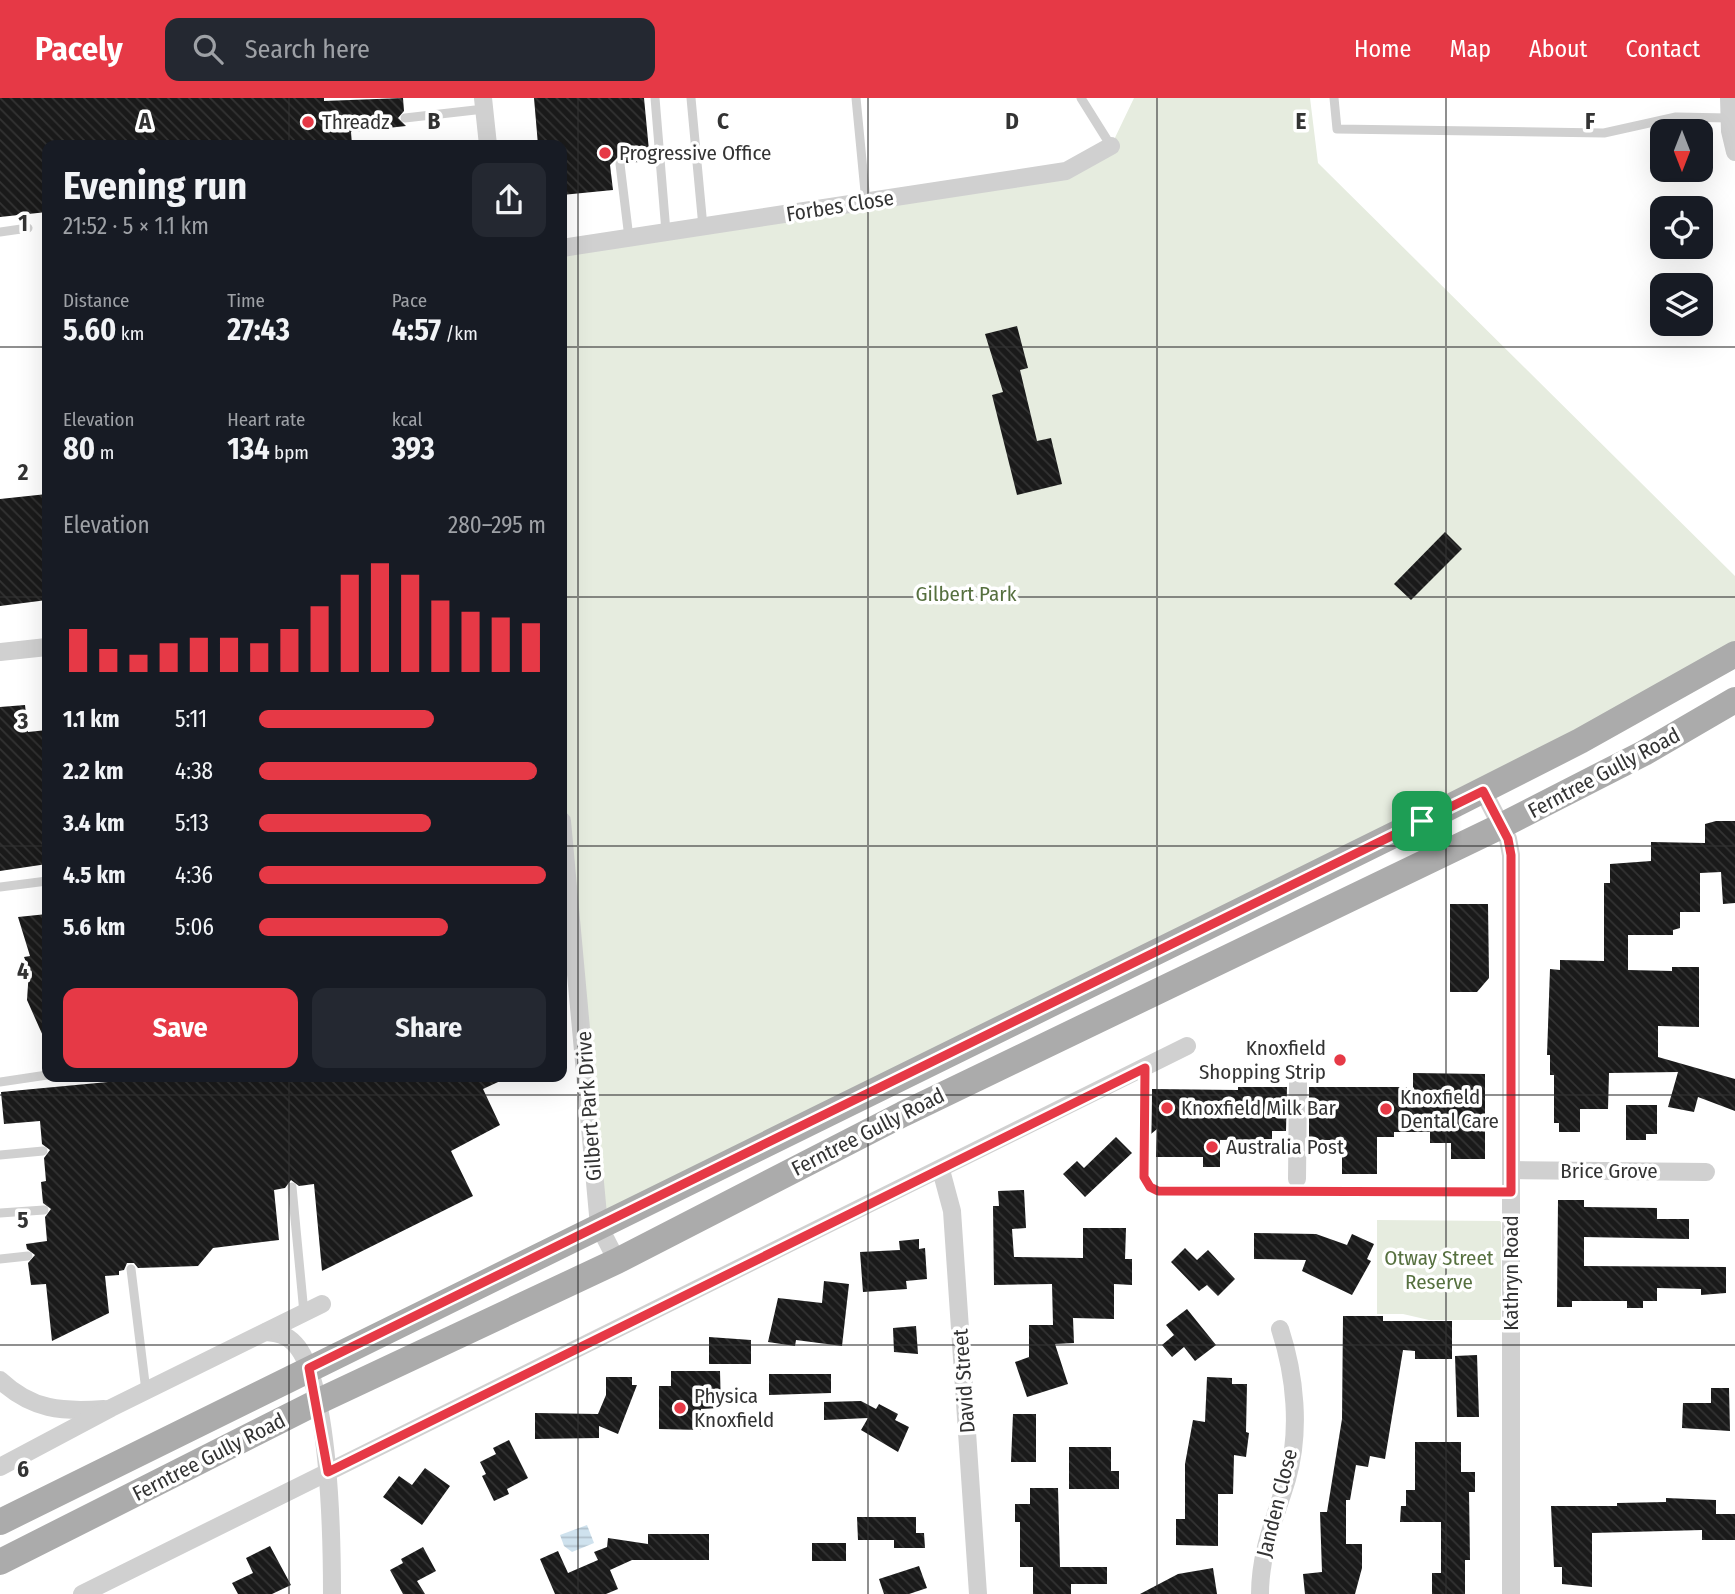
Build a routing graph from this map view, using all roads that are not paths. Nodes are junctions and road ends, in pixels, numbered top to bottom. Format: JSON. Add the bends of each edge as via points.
{"nodes":[{"id":1,"x":655,"y":98,"type":"edge"},
{"id":2,"x":691,"y":98,"type":"edge"},
{"id":3,"x":856,"y":98,"type":"edge"},
{"id":4,"x":1081,"y":98,"type":"edge"},
{"id":5,"x":1334,"y":98,"type":"edge"},
{"id":6,"x":1729,"y":98,"type":"edge"},
{"id":7,"x":484,"y":104,"type":"edge"},
{"id":8,"x":405,"y":118,"type":"dead end"},
{"id":9,"x":1729,"y":118,"type":"junction"},
{"id":10,"x":484,"y":140,"type":"edge"},
{"id":11,"x":1111,"y":146,"type":"joint"},
{"id":12,"x":1735,"y":152,"type":"edge"},
{"id":13,"x":621,"y":164,"type":"dead end"},
{"id":14,"x":866,"y":202,"type":"junction"},
{"id":15,"x":703,"y":227,"type":"junction"},
{"id":16,"x":29,"y":228,"type":"dead end"},
{"id":17,"x":0,"y":232,"type":"edge"},
{"id":18,"x":666,"y":233,"type":"junction"},
{"id":19,"x":629,"y":238,"type":"junction"},
{"id":20,"x":567,"y":247,"type":"edge"},
{"id":21,"x":42,"y":648,"type":"edge"},
{"id":22,"x":0,"y":652,"type":"edge"},
{"id":23,"x":1735,"y":654,"type":"edge"},
{"id":24,"x":1735,"y":701,"type":"edge"},
{"id":25,"x":1483,"y":791,"type":"junction"},
{"id":26,"x":1501,"y":827,"type":"junction"},
{"id":27,"x":567,"y":880,"type":"edge"},
{"id":28,"x":42,"y":882,"type":"edge"},
{"id":29,"x":0,"y":887,"type":"edge"},
{"id":30,"x":1152,"y":953,"type":"junction"},
{"id":31,"x":1168,"y":984,"type":"junction"},
{"id":32,"x":1186,"y":1046,"type":"dead end"},
{"id":33,"x":1145,"y":1068,"type":"junction"},
{"id":34,"x":42,"y":1075,"type":"edge"},
{"id":35,"x":0,"y":1082,"type":"edge"},
{"id":36,"x":1298,"y":1083,"type":"dead end"},
{"id":37,"x":43,"y":1151,"type":"dead end"},
{"id":38,"x":0,"y":1155,"type":"edge"},
{"id":39,"x":941,"y":1170,"type":"junction"},
{"id":40,"x":1511,"y":1170,"type":"junction"},
{"id":41,"x":1706,"y":1171,"type":"dead end"},
{"id":42,"x":1297,"y":1179,"type":"dead end"},
{"id":43,"x":292,"y":1187,"type":"dead end"},
{"id":44,"x":1511,"y":1192,"type":"junction"},
{"id":45,"x":44,"y":1210,"type":"dead end"},
{"id":46,"x":0,"y":1213,"type":"edge"},
{"id":47,"x":598,"y":1226,"type":"junction"},
{"id":48,"x":28,"y":1256,"type":"dead end"},
{"id":49,"x":0,"y":1259,"type":"edge"},
{"id":50,"x":617,"y":1261,"type":"junction"},
{"id":51,"x":131,"y":1269,"type":"dead end"},
{"id":52,"x":322,"y":1304,"type":"dead end"},
{"id":53,"x":304,"y":1313,"type":"junction"},
{"id":54,"x":1280,"y":1329,"type":"dead end"},
{"id":55,"x":266,"y":1332,"type":"junction"},
{"id":56,"x":309,"y":1368,"type":"junction"},
{"id":57,"x":0,"y":1380,"type":"edge"},
{"id":58,"x":146,"y":1391,"type":"junction"},
{"id":59,"x":317,"y":1402,"type":"junction"},
{"id":60,"x":111,"y":1408,"type":"junction"},
{"id":61,"x":0,"y":1467,"type":"edge"},
{"id":62,"x":328,"y":1472,"type":"junction"},
{"id":63,"x":0,"y":1522,"type":"edge"},
{"id":64,"x":1,"y":1559,"type":"edge"},
{"id":65,"x":82,"y":1594,"type":"edge"},
{"id":66,"x":332,"y":1594,"type":"edge"},
{"id":67,"x":978,"y":1594,"type":"edge"},
{"id":68,"x":1259,"y":1594,"type":"edge"},
{"id":69,"x":1511,"y":1594,"type":"edge"}],
"edges":[{"from":1,"to":18,"type":"lane"},
{"from":2,"to":15,"type":"lane"},
{"from":3,"to":14,"type":"lane"},
{"from":4,"to":11,"type":"lane"},
{"from":5,"to":9,"type":"lane","via":[[1337,129],[1604,132],[1676,117]]},
{"from":6,"to":9,"type":"street"},
{"from":7,"to":8,"type":"lane"},
{"from":7,"to":10,"type":"street"},
{"from":9,"to":12,"type":"street"},
{"from":11,"to":14,"type":"street","name":"Forbes Close","via":[[1066,171]]},
{"from":13,"to":19,"type":"lane"},
{"from":14,"to":15,"type":"street","name":"Forbes Close"},
{"from":15,"to":18,"type":"street","name":"Forbes Close"},
{"from":16,"to":17,"type":"lane"},
{"from":18,"to":19,"type":"street","name":"Forbes Close"},
{"from":19,"to":20,"type":"street","name":"Forbes Close"},
{"from":21,"to":22,"type":"street"},
{"from":23,"to":25,"type":"main road","name":"Ferntree Gully Road"},
{"from":24,"to":26,"type":"main road","name":"Ferntree Gully Road"},
{"from":25,"to":26,"type":"street","name":"Kathryn Road"},
{"from":25,"to":30,"type":"main road","name":"Ferntree Gully Road"},
{"from":26,"to":31,"type":"main road","name":"Ferntree Gully Road"},
{"from":26,"to":40,"type":"street","name":"Kathryn Road","via":[[1508,839],[1511,863]]},
{"from":27,"to":47,"type":"street","name":"Gilbert Park Drive"},
{"from":28,"to":29,"type":"lane"},
{"from":30,"to":31,"type":"main road"},
{"from":30,"to":47,"type":"main road","name":"Ferntree Gully Road"},
{"from":31,"to":50,"type":"main road","name":"Ferntree Gully Road"},
{"from":32,"to":33,"type":"street"},
{"from":33,"to":39,"type":"street"},
{"from":33,"to":44,"type":"lane","via":[[1144,1177],[1150,1187],[1164,1192]]},
{"from":34,"to":35,"type":"lane"},
{"from":36,"to":42,"type":"street"},
{"from":37,"to":38,"type":"lane"},
{"from":39,"to":62,"type":"street"},
{"from":39,"to":67,"type":"street","name":"David Street","via":[[952,1211]]},
{"from":40,"to":41,"type":"street","name":"Brice Grove"},
{"from":40,"to":44,"type":"street","name":"Kathryn Road"},
{"from":43,"to":53,"type":"lane"},
{"from":44,"to":69,"type":"street","name":"Kathryn Road"},
{"from":45,"to":46,"type":"lane"},
{"from":47,"to":50,"type":"street","name":"Gilbert Park Drive"},
{"from":47,"to":56,"type":"main road","name":"Ferntree Gully Road"},
{"from":48,"to":49,"type":"lane"},
{"from":50,"to":59,"type":"main road","name":"Ferntree Gully Road"},
{"from":51,"to":58,"type":"lane"},
{"from":52,"to":53,"type":"street"},
{"from":53,"to":55,"type":"street"},
{"from":54,"to":68,"type":"street","name":"Janden Close","via":[[1292,1372],[1292,1451],[1262,1555]]},
{"from":55,"to":56,"type":"street","via":[[288,1338]]},
{"from":55,"to":58,"type":"street"},
{"from":56,"to":59,"type":"street"},
{"from":56,"to":63,"type":"main road","name":"Ferntree Gully Road"},
{"from":57,"to":60,"type":"street","via":[[35,1405]]},
{"from":58,"to":60,"type":"street"},
{"from":59,"to":62,"type":"street"},
{"from":59,"to":64,"type":"main road","name":"Ferntree Gully Road"},
{"from":60,"to":61,"type":"street"},
{"from":62,"to":65,"type":"street"},
{"from":62,"to":66,"type":"street"}]}
